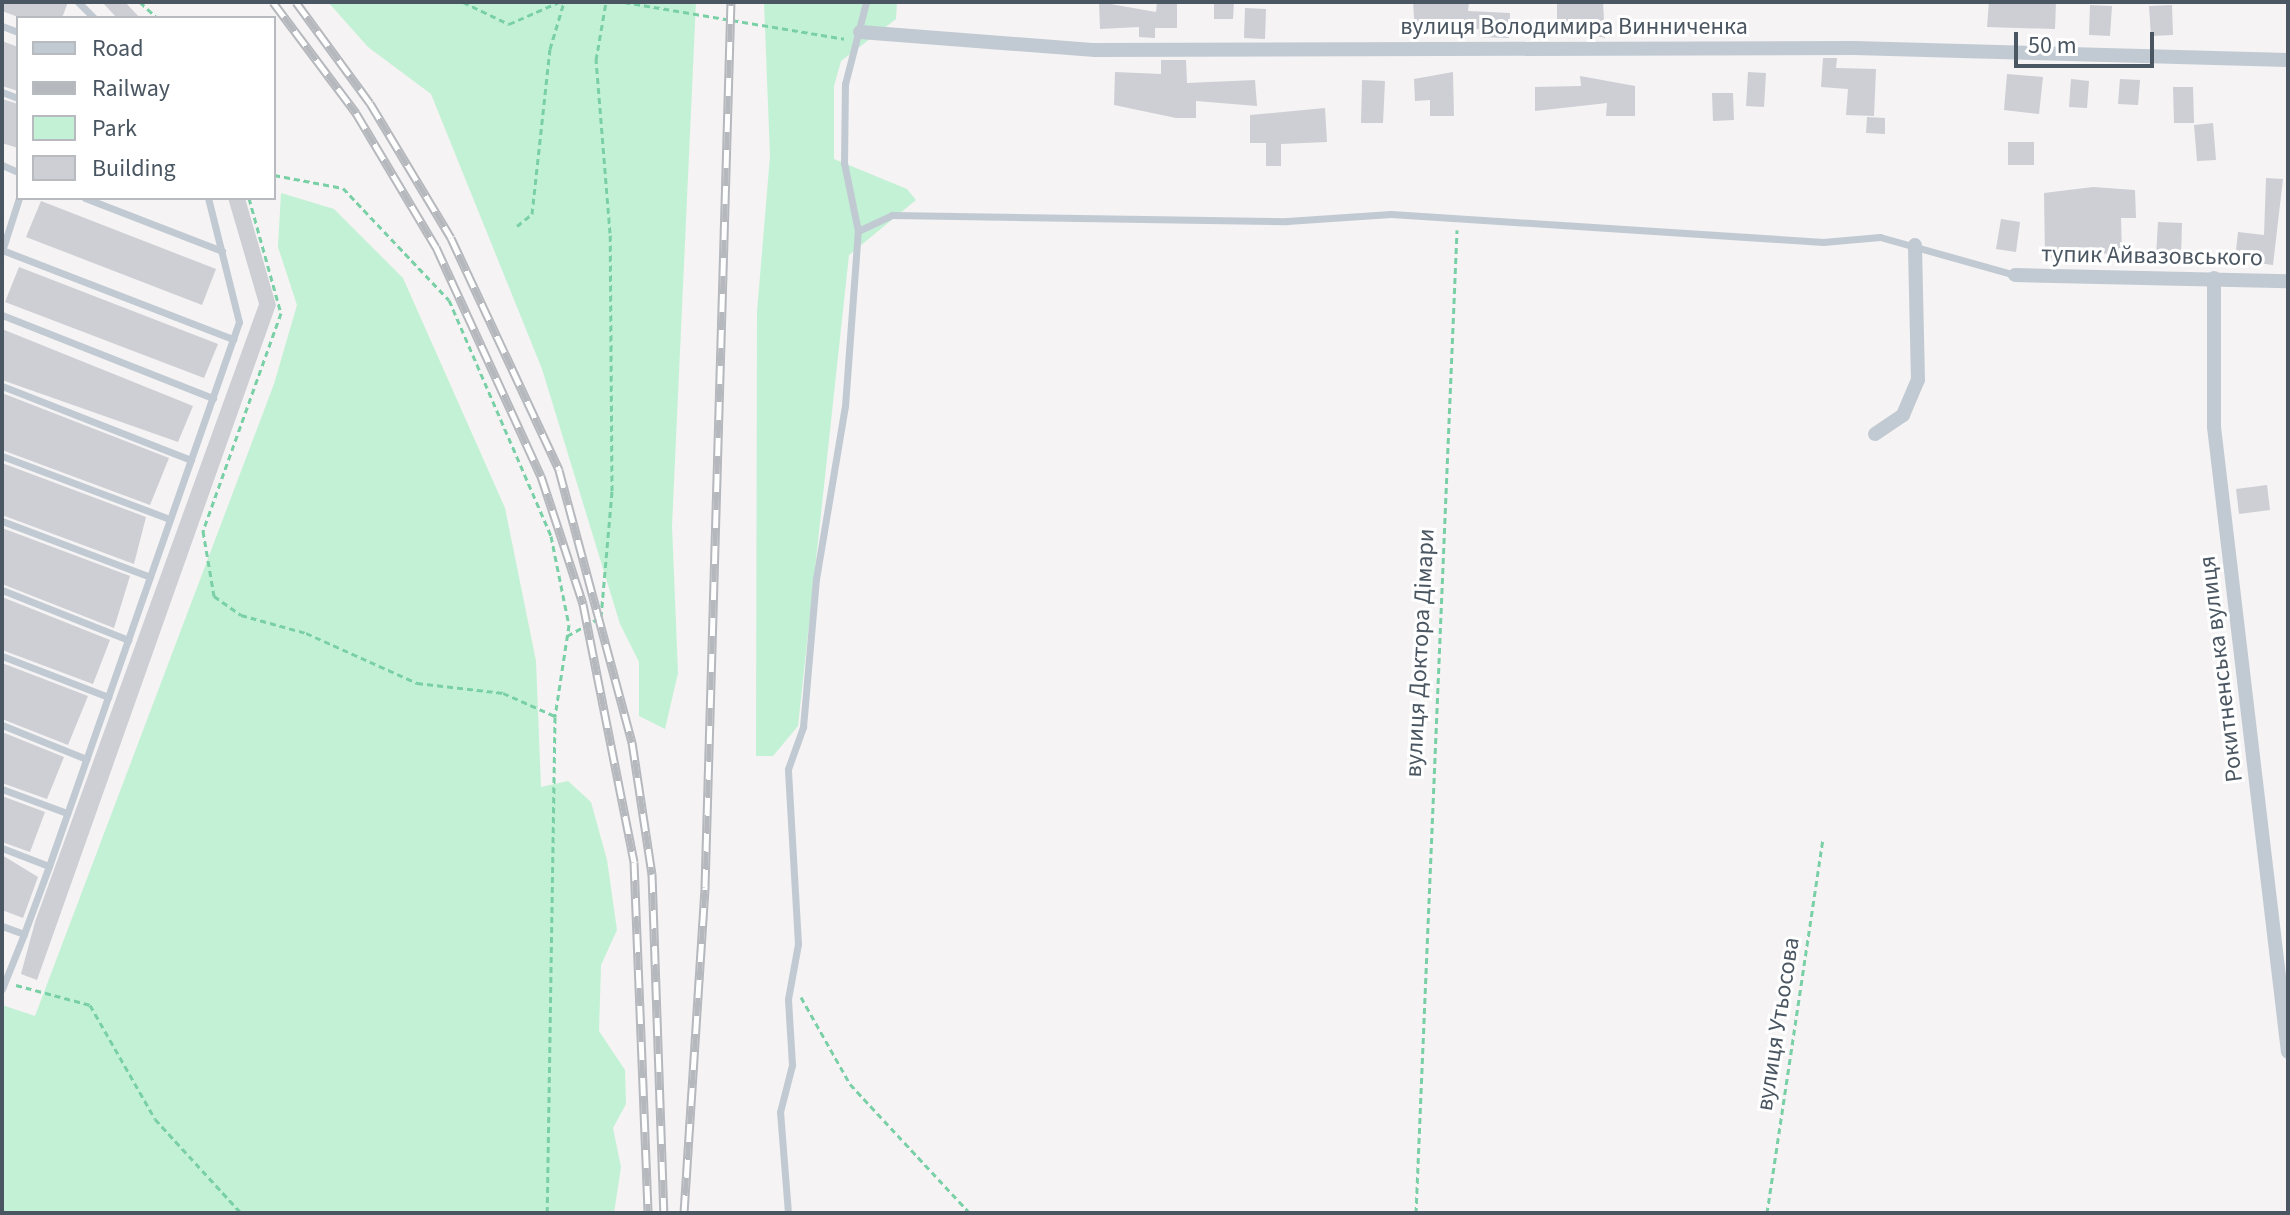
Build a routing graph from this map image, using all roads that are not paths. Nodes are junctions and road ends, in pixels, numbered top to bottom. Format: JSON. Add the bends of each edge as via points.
{"nodes":[{"id":1,"x":866,"y":2,"type":"edge"},
{"id":2,"x":858,"y":38,"type":"junction"},
{"id":3,"x":2288,"y":60,"type":"edge"},
{"id":4,"x":18,"y":200,"type":"edge"},
{"id":5,"x":90,"y":200,"type":"edge"},
{"id":6,"x":209,"y":200,"type":"edge"},
{"id":7,"x":858,"y":231,"type":"junction"},
{"id":8,"x":1915,"y":245,"type":"junction"},
{"id":9,"x":2,"y":250,"type":"edge"},
{"id":10,"x":222,"y":251,"type":"junction"},
{"id":11,"x":2015,"y":275,"type":"joint"},
{"id":12,"x":2214,"y":278,"type":"junction"},
{"id":13,"x":2288,"y":281,"type":"edge"},
{"id":14,"x":2,"y":315,"type":"edge"},
{"id":15,"x":233,"y":339,"type":"junction"},
{"id":16,"x":2,"y":386,"type":"edge"},
{"id":17,"x":213,"y":398,"type":"junction"},
{"id":18,"x":1875,"y":434,"type":"dead end"},
{"id":19,"x":2,"y":456,"type":"edge"},
{"id":20,"x":191,"y":460,"type":"junction"},
{"id":21,"x":170,"y":519,"type":"junction"},
{"id":22,"x":2,"y":521,"type":"edge"},
{"id":23,"x":150,"y":577,"type":"junction"},
{"id":24,"x":2,"y":590,"type":"edge"},
{"id":25,"x":128,"y":640,"type":"junction"},
{"id":26,"x":2,"y":656,"type":"edge"},
{"id":27,"x":108,"y":697,"type":"junction"},
{"id":28,"x":2,"y":725,"type":"edge"},
{"id":29,"x":86,"y":759,"type":"junction"},
{"id":30,"x":2,"y":789,"type":"edge"},
{"id":31,"x":67,"y":813,"type":"junction"},
{"id":32,"x":2,"y":848,"type":"edge"},
{"id":33,"x":49,"y":866,"type":"junction"},
{"id":34,"x":2,"y":926,"type":"edge"},
{"id":35,"x":24,"y":934,"type":"junction"},
{"id":36,"x":3,"y":984,"type":"edge"},
{"id":37,"x":2288,"y":1052,"type":"edge"},
{"id":38,"x":788,"y":1213,"type":"edge"}],
"edges":[{"from":1,"to":2,"type":"lane"},
{"from":2,"to":3,"type":"street","name":"вулиця Володимира Винниченка","via":[[1095,50],[1854,48]]},
{"from":2,"to":7,"type":"lane","via":[[845,84],[844,163]]},
{"from":4,"to":9,"type":"lane"},
{"from":5,"to":10,"type":"lane"},
{"from":6,"to":10,"type":"lane"},
{"from":7,"to":8,"type":"lane","via":[[892,215],[1458,218],[1823,242],[1880,237]]},
{"from":7,"to":38,"type":"lane","via":[[845,406],[816,579],[803,727],[788,769],[798,944],[792,973],[792,1065],[780,1112]]},
{"from":8,"to":11,"type":"lane"},
{"from":8,"to":18,"type":"street","via":[[1918,380],[1903,415]]},
{"from":9,"to":15,"type":"lane"},
{"from":10,"to":15,"type":"lane","via":[[239,322]]},
{"from":11,"to":12,"type":"street","name":"тупик Айвазовського"},
{"from":12,"to":13,"type":"street","name":"тупик Айвазовського"},
{"from":12,"to":37,"type":"street","name":"Рокитненська вулиця","via":[[2214,427]]},
{"from":14,"to":17,"type":"lane"},
{"from":15,"to":17,"type":"lane"},
{"from":16,"to":20,"type":"lane"},
{"from":17,"to":20,"type":"lane"},
{"from":19,"to":21,"type":"lane"},
{"from":20,"to":21,"type":"lane"},
{"from":21,"to":23,"type":"lane"},
{"from":22,"to":23,"type":"lane"},
{"from":23,"to":25,"type":"lane"},
{"from":24,"to":25,"type":"lane"},
{"from":25,"to":27,"type":"lane"},
{"from":26,"to":27,"type":"lane"},
{"from":27,"to":29,"type":"lane"},
{"from":28,"to":29,"type":"lane"},
{"from":29,"to":31,"type":"lane"},
{"from":30,"to":31,"type":"lane"},
{"from":31,"to":33,"type":"lane"},
{"from":32,"to":33,"type":"lane"},
{"from":33,"to":35,"type":"lane"},
{"from":34,"to":35,"type":"lane"},
{"from":35,"to":36,"type":"lane"}]}
